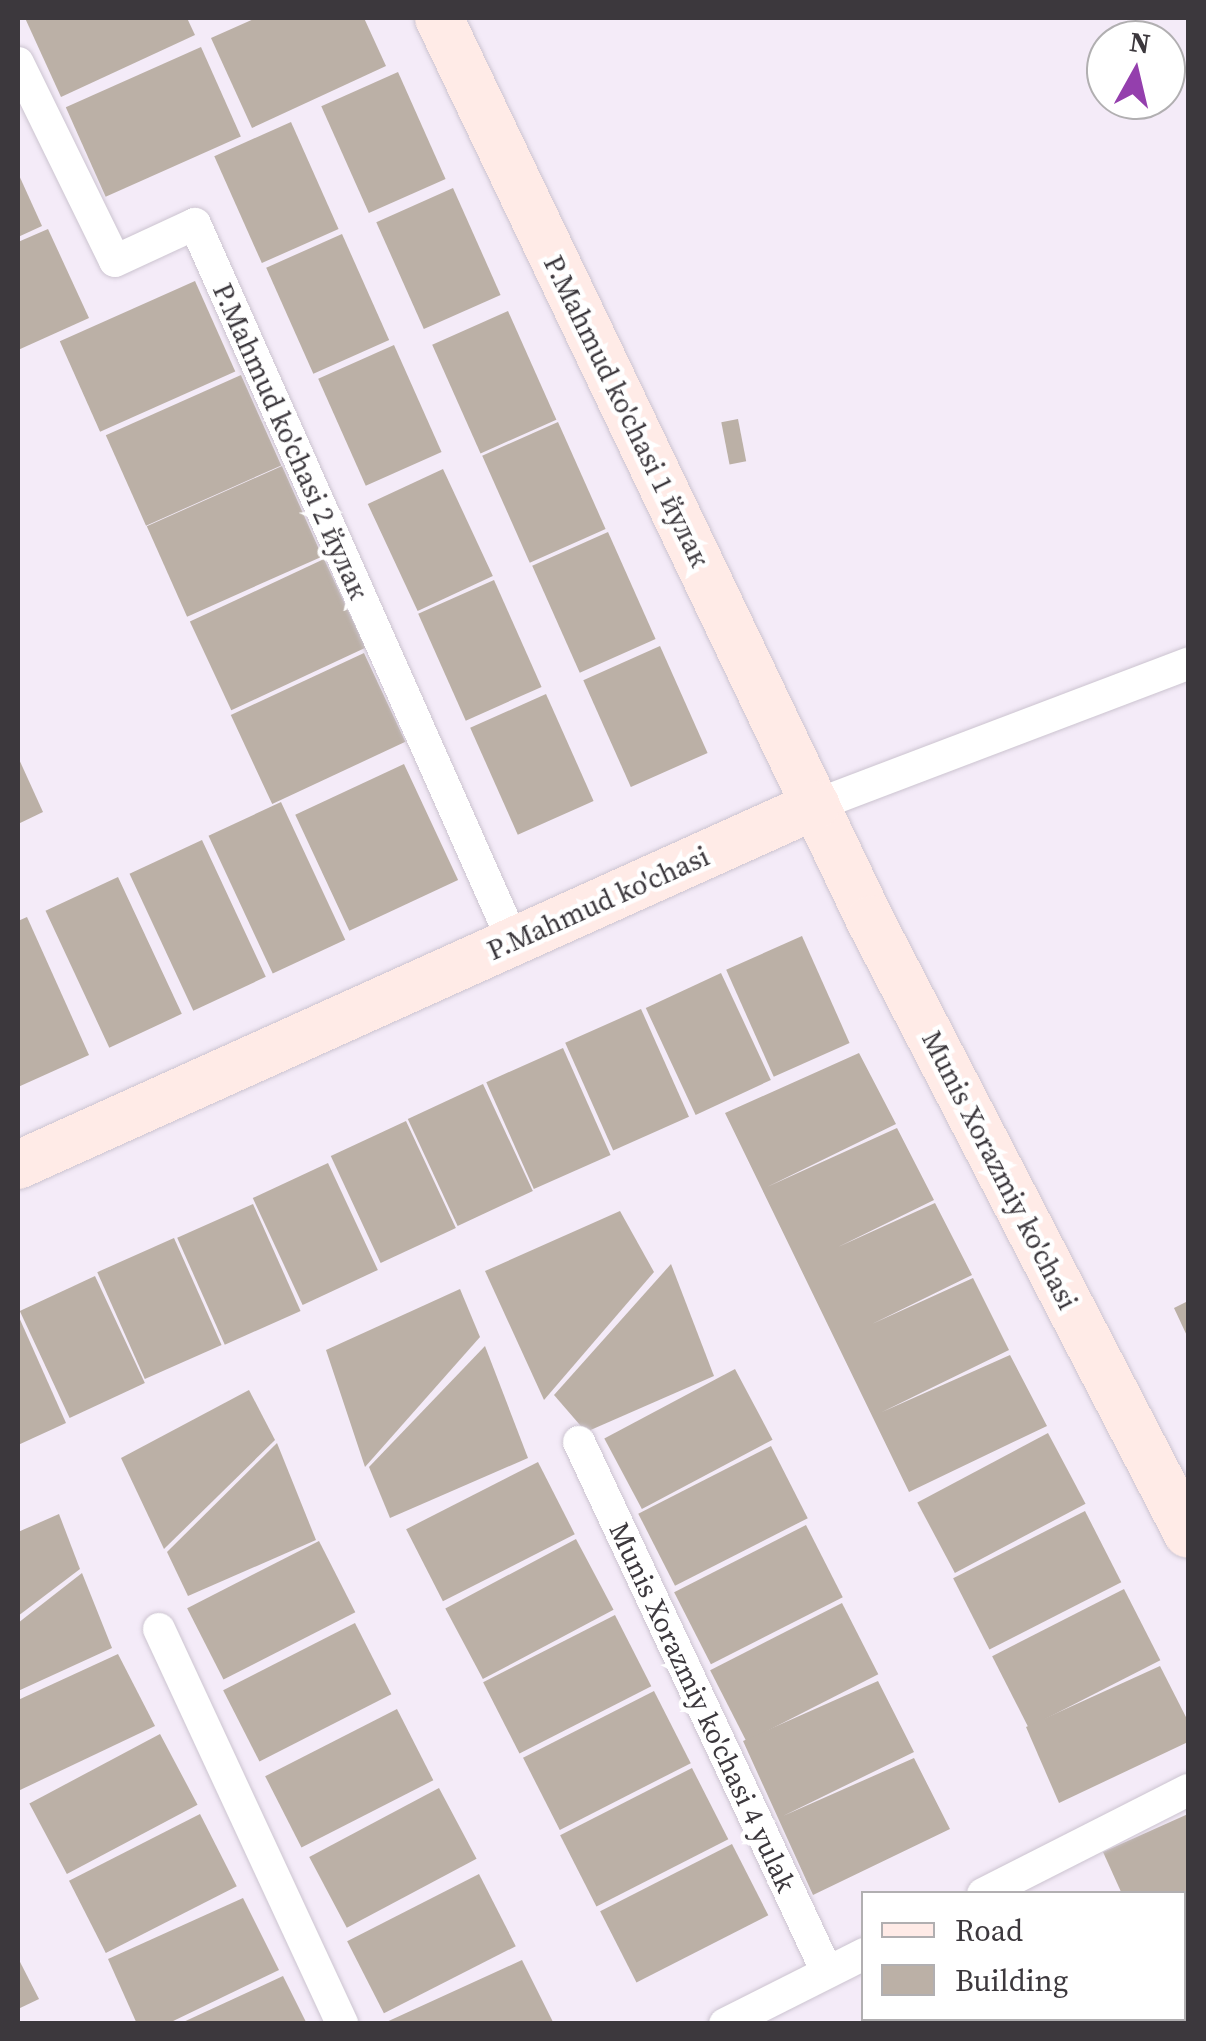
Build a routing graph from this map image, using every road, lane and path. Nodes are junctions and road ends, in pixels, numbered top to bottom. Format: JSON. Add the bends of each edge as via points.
{"nodes":[{"id":1,"x":438,"y":18,"type":"edge"},
{"id":2,"x":18,"y":63,"type":"edge"},
{"id":3,"x":1188,"y":664,"type":"edge"},
{"id":4,"x":816,"y":805,"type":"junction"},
{"id":5,"x":513,"y":940,"type":"junction"},
{"id":6,"x":18,"y":1165,"type":"edge"},
{"id":7,"x":578,"y":1442,"type":"dead end"},
{"id":8,"x":1188,"y":1534,"type":"edge"},
{"id":9,"x":159,"y":1630,"type":"dead end"},
{"id":10,"x":1188,"y":1790,"type":"edge"},
{"id":11,"x":989,"y":1891,"type":"edge"},
{"id":12,"x":861,"y":1955,"type":"edge"},
{"id":13,"x":827,"y":1972,"type":"junction"},
{"id":14,"x":342,"y":2024,"type":"edge"},
{"id":15,"x":724,"y":2024,"type":"edge"}],
"edges":[{"from":1,"to":4,"type":"street","name":"P.Mahmud ko'chasi 1 йулак"},
{"from":2,"to":5,"type":"street","name":"P.Mahmud ko'chasi 2 йулак","via":[[115,261],[195,224]]},
{"from":3,"to":4,"type":"street","name":"P.Mahmud ko'chasi"},
{"from":4,"to":5,"type":"street","name":"P.Mahmud ko'chasi"},
{"from":4,"to":8,"type":"street","name":"Munis Xorazmiy ko'chasi"},
{"from":5,"to":6,"type":"street","name":"P.Mahmud ko'chasi"},
{"from":7,"to":13,"type":"street","name":"Munis Xorazmiy ko'chasi 4 yulak"},
{"from":9,"to":14,"type":"street"},
{"from":10,"to":11,"type":"street"},
{"from":12,"to":13,"type":"street"},
{"from":13,"to":15,"type":"street"}]}
